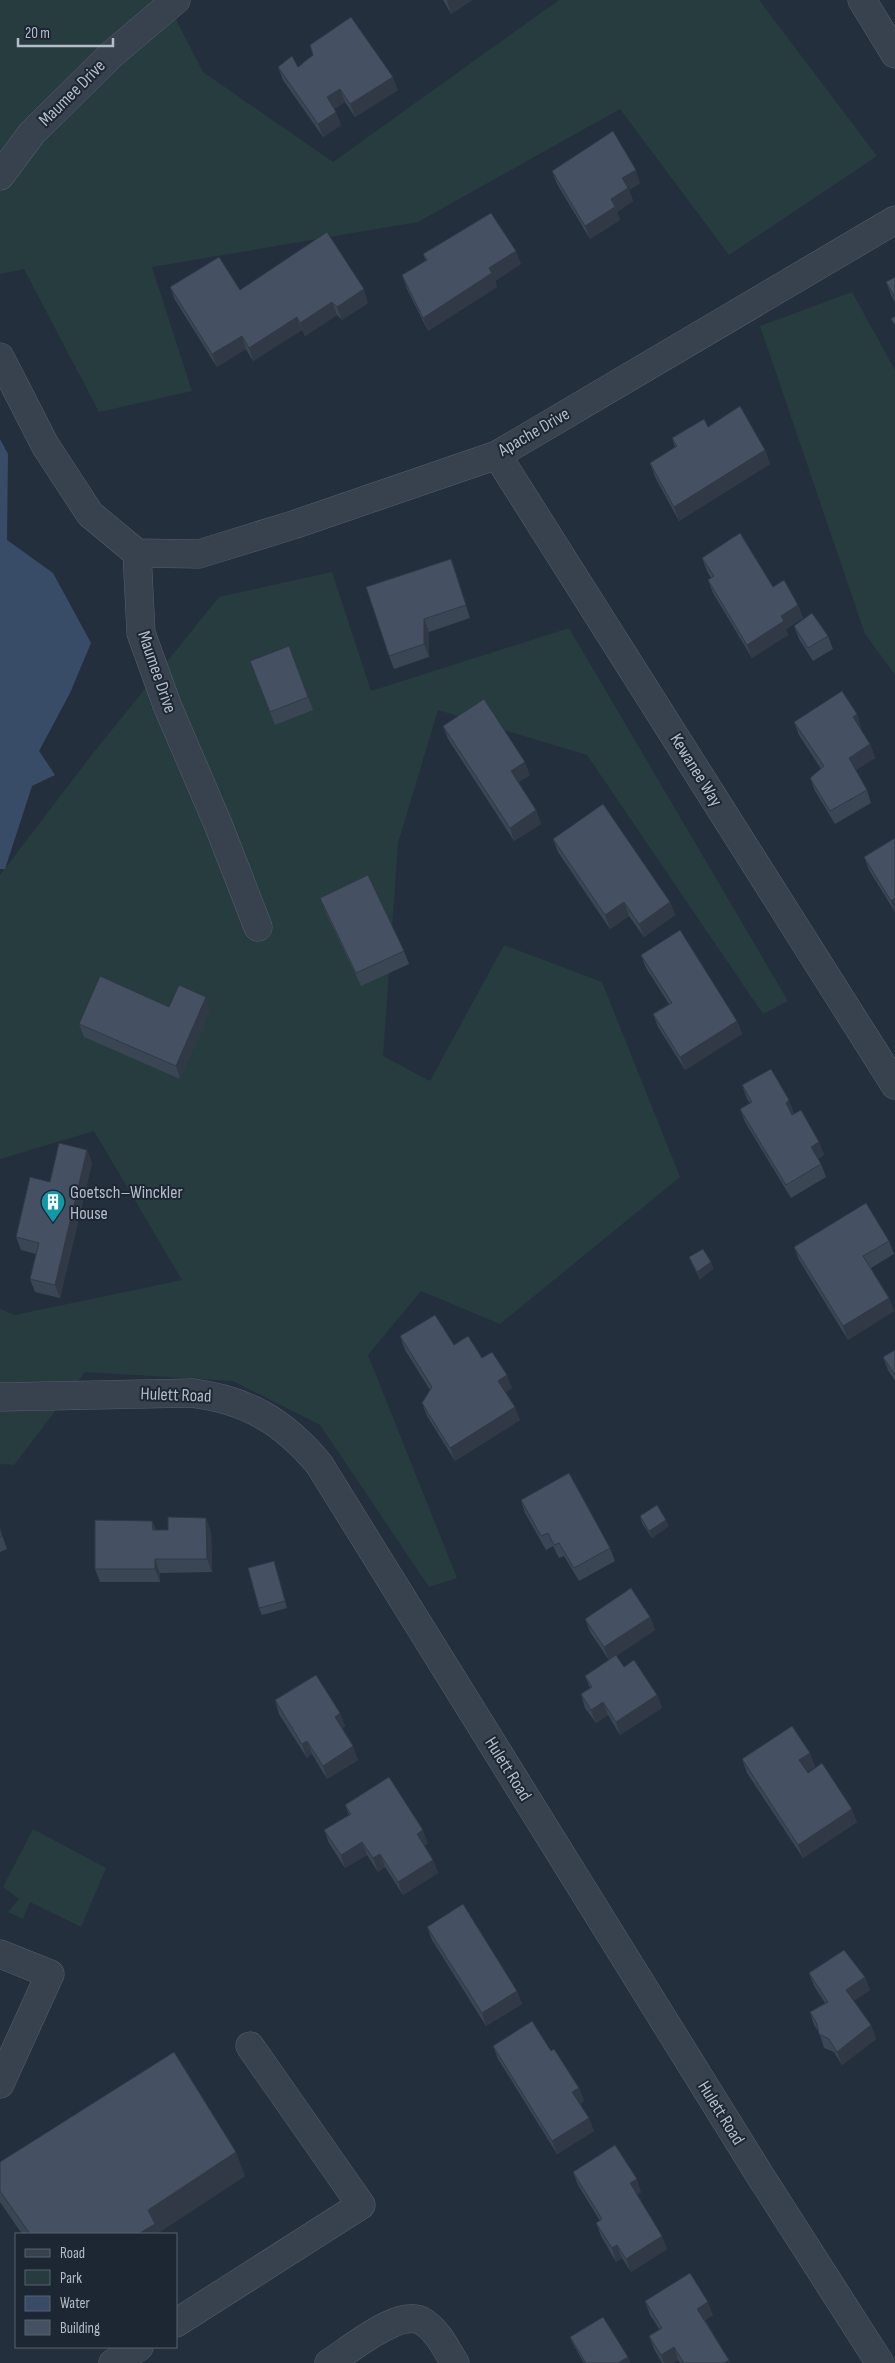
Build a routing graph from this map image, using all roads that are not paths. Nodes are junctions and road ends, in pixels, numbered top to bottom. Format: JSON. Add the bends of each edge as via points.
{"nodes":[{"id":1,"x":176,"y":0,"type":"edge"},
{"id":2,"x":862,"y":0,"type":"edge"},
{"id":3,"x":895,"y":54,"type":"edge"},
{"id":4,"x":0,"y":176,"type":"edge"},
{"id":5,"x":895,"y":220,"type":"edge"},
{"id":6,"x":0,"y":357,"type":"edge"},
{"id":7,"x":497,"y":454,"type":"junction"},
{"id":8,"x":137,"y":553,"type":"junction"},
{"id":9,"x":258,"y":927,"type":"dead end"},
{"id":10,"x":895,"y":1085,"type":"edge"},
{"id":11,"x":0,"y":1397,"type":"edge"},
{"id":12,"x":0,"y":1954,"type":"edge"},
{"id":13,"x":250,"y":2046,"type":"dead end"},
{"id":14,"x":0,"y":2084,"type":"edge"},
{"id":15,"x":178,"y":2322,"type":"edge"},
{"id":16,"x":137,"y":2348,"type":"edge"},
{"id":17,"x":114,"y":2363,"type":"edge"},
{"id":18,"x":329,"y":2363,"type":"edge"},
{"id":19,"x":455,"y":2363,"type":"edge"},
{"id":20,"x":880,"y":2363,"type":"edge"}],
"edges":[{"from":1,"to":4,"type":"street","name":"Maumee Drive","via":[[111,55],[38,126]]},
{"from":2,"to":3,"type":"street"},
{"from":5,"to":7,"type":"street","name":"Apache Drive"},
{"from":6,"to":8,"type":"street","via":[[45,445],[90,514]]},
{"from":7,"to":8,"type":"street","name":"Apache Drive","via":[[199,554]]},
{"from":7,"to":10,"type":"street","name":"Kewanee Way"},
{"from":8,"to":9,"type":"street","name":"Maumee Drive","via":[[141,633]]},
{"from":11,"to":20,"type":"street","name":"Hulett Road","via":[[192,1392],[217,1396],[264,1414],[303,1445],[319,1464]]},
{"from":12,"to":14,"type":"street","via":[[50,1974]]},
{"from":13,"to":15,"type":"street","via":[[361,2205]]},
{"from":16,"to":17,"type":"street"},
{"from":18,"to":19,"type":"street","via":[[394,2321],[408,2317],[424,2321],[442,2340]]}]}
